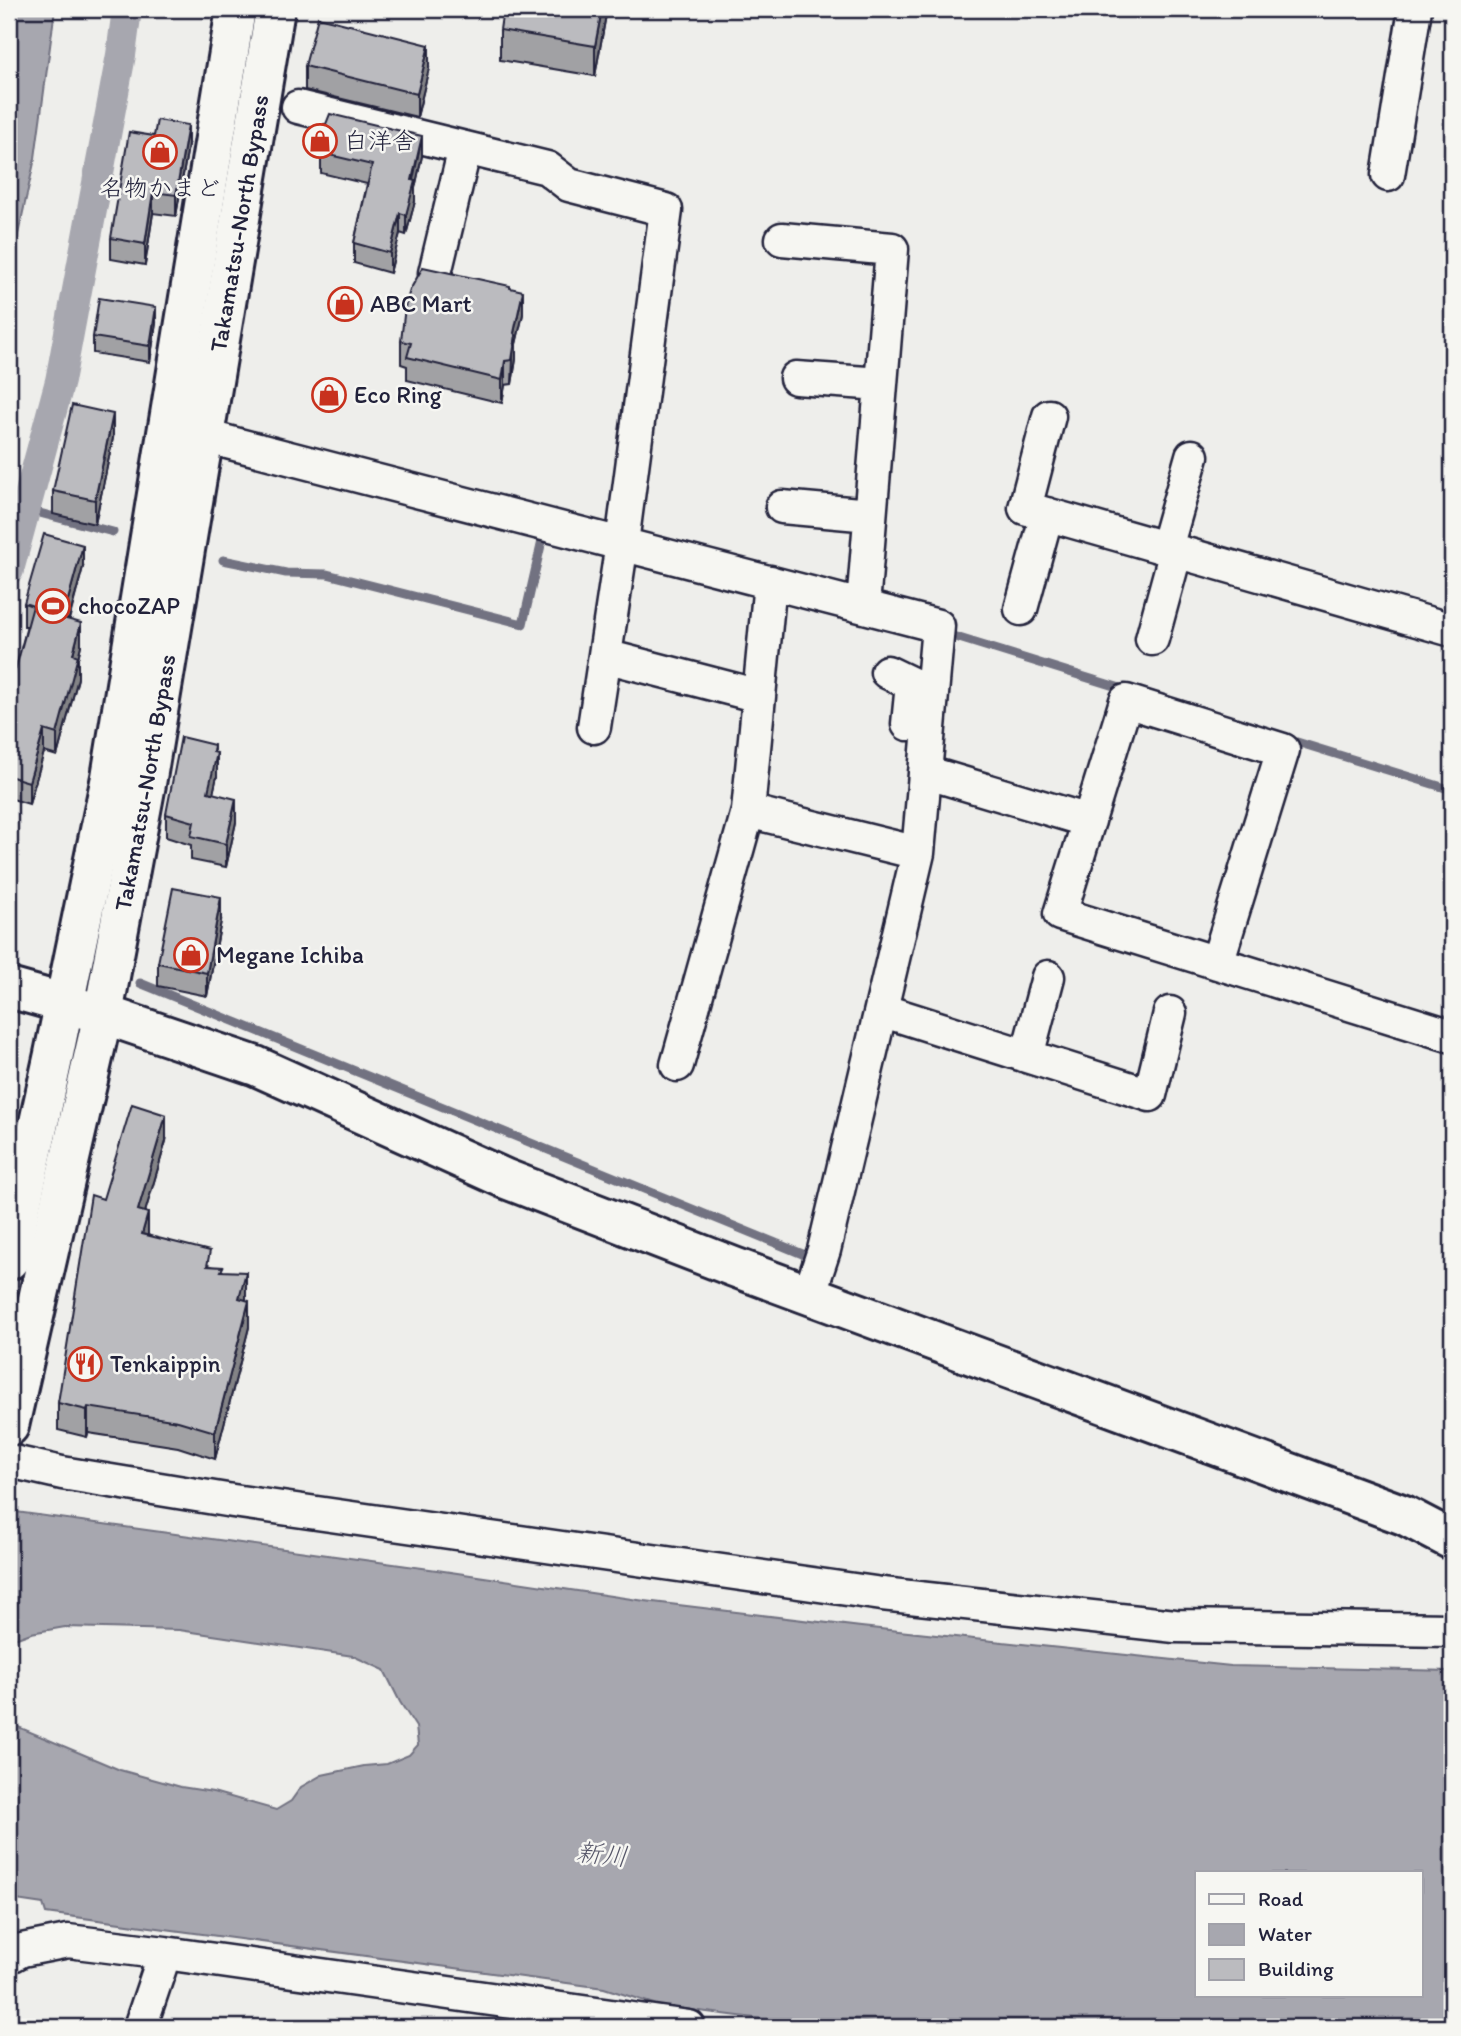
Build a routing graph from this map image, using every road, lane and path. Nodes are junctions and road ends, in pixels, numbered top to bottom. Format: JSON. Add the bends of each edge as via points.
{"nodes":[{"id":1,"x":236,"y":9,"type":"edge"},
{"id":2,"x":275,"y":9,"type":"edge"},
{"id":3,"x":1415,"y":9,"type":"edge"},
{"id":4,"x":298,"y":107,"type":"dead end"},
{"id":5,"x":465,"y":148,"type":"junction"},
{"id":6,"x":1388,"y":175,"type":"dead end"},
{"id":7,"x":782,"y":239,"type":"dead end"},
{"id":8,"x":435,"y":273,"type":"edge"},
{"id":9,"x":796,"y":378,"type":"dead end"},
{"id":10,"x":881,"y":384,"type":"junction"},
{"id":11,"x":1049,"y":416,"type":"dead end"},
{"id":12,"x":204,"y":436,"type":"junction"},
{"id":13,"x":1192,"y":456,"type":"dead end"},
{"id":14,"x":782,"y":507,"type":"dead end"},
{"id":15,"x":1047,"y":514,"type":"junction"},
{"id":16,"x":870,"y":515,"type":"junction"},
{"id":17,"x":622,"y":543,"type":"junction"},
{"id":18,"x":1171,"y":550,"type":"junction"},
{"id":19,"x":770,"y":582,"type":"junction"},
{"id":20,"x":863,"y":606,"type":"junction"},
{"id":21,"x":1021,"y":609,"type":"dead end"},
{"id":22,"x":1452,"y":630,"type":"edge"},
{"id":23,"x":1152,"y":639,"type":"dead end"},
{"id":24,"x":605,"y":656,"type":"junction"},
{"id":25,"x":887,"y":672,"type":"dead end"},
{"id":26,"x":759,"y":696,"type":"junction"},
{"id":27,"x":594,"y":727,"type":"dead end"},
{"id":28,"x":925,"y":772,"type":"junction"},
{"id":29,"x":748,"y":811,"type":"junction"},
{"id":30,"x":1089,"y":821,"type":"junction"},
{"id":31,"x":903,"y":859,"type":"junction"},
{"id":32,"x":1217,"y":963,"type":"junction"},
{"id":33,"x":1048,"y":977,"type":"dead end"},
{"id":34,"x":9,"y":988,"type":"edge"},
{"id":35,"x":64,"y":1003,"type":"junction"},
{"id":36,"x":881,"y":1010,"type":"junction"},
{"id":37,"x":1170,"y":1013,"type":"dead end"},
{"id":38,"x":103,"y":1014,"type":"junction"},
{"id":39,"x":1452,"y":1036,"type":"edge"},
{"id":40,"x":1027,"y":1056,"type":"junction"},
{"id":41,"x":677,"y":1065,"type":"dead end"},
{"id":42,"x":9,"y":1260,"type":"edge"},
{"id":43,"x":809,"y":1295,"type":"junction"},
{"id":44,"x":9,"y":1426,"type":"edge"},
{"id":45,"x":9,"y":1461,"type":"edge"},
{"id":46,"x":1452,"y":1540,"type":"edge"},
{"id":47,"x":1452,"y":1630,"type":"edge"},
{"id":48,"x":165,"y":1954,"type":"junction"},
{"id":49,"x":9,"y":1957,"type":"edge"},
{"id":50,"x":140,"y":2027,"type":"edge"},
{"id":51,"x":689,"y":2027,"type":"edge"}],
"edges":[{"from":1,"to":35,"type":"main road","name":"Takamatsu-North Bypass","via":[[110,776]]},
{"from":2,"to":12,"type":"main road","name":"Takamatsu-North Bypass"},
{"from":3,"to":6,"type":"street"},
{"from":4,"to":5,"type":"street"},
{"from":5,"to":8,"type":"street"},
{"from":5,"to":17,"type":"street","via":[[547,168],[569,185],[666,210]]},
{"from":7,"to":10,"type":"street","via":[[892,249]]},
{"from":9,"to":10,"type":"street"},
{"from":10,"to":16,"type":"street"},
{"from":11,"to":15,"type":"street","via":[[1025,508]]},
{"from":12,"to":17,"type":"street"},
{"from":12,"to":38,"type":"main road","name":"Takamatsu-North Bypass"},
{"from":13,"to":18,"type":"street"},
{"from":14,"to":16,"type":"street"},
{"from":15,"to":18,"type":"street"},
{"from":15,"to":21,"type":"street"},
{"from":16,"to":20,"type":"street"},
{"from":17,"to":19,"type":"street"},
{"from":17,"to":24,"type":"street"},
{"from":18,"to":22,"type":"street"},
{"from":18,"to":23,"type":"street"},
{"from":19,"to":20,"type":"street"},
{"from":19,"to":26,"type":"street"},
{"from":20,"to":28,"type":"street","via":[[938,625]]},
{"from":24,"to":26,"type":"street"},
{"from":24,"to":27,"type":"street"},
{"from":25,"to":31,"type":"street","via":[[912,684]]},
{"from":26,"to":29,"type":"street"},
{"from":28,"to":30,"type":"street"},
{"from":28,"to":31,"type":"street"},
{"from":29,"to":31,"type":"street"},
{"from":29,"to":41,"type":"street"},
{"from":30,"to":32,"type":"street","via":[[1060,914]]},
{"from":30,"to":32,"type":"street","via":[[1126,701],[1283,750]]},
{"from":31,"to":36,"type":"street"},
{"from":32,"to":39,"type":"street"},
{"from":33,"to":40,"type":"street"},
{"from":34,"to":35,"type":"main road"},
{"from":35,"to":38,"type":"main road"},
{"from":35,"to":42,"type":"main road","name":"Takamatsu-North Bypass"},
{"from":36,"to":40,"type":"street"},
{"from":36,"to":43,"type":"street","via":[[824,1250]]},
{"from":37,"to":40,"type":"street","via":[[1150,1095]]},
{"from":38,"to":43,"type":"main road","via":[[256,1066],[506,1179]]},
{"from":38,"to":44,"type":"main road","name":"Takamatsu-North Bypass"},
{"from":43,"to":46,"type":"main road","via":[[1404,1515]]},
{"from":45,"to":47,"type":"street","via":[[233,1501],[881,1594],[1175,1626]]},
{"from":48,"to":49,"type":"street","via":[[68,1941]]},
{"from":48,"to":50,"type":"street"},
{"from":48,"to":51,"type":"street"}]}
